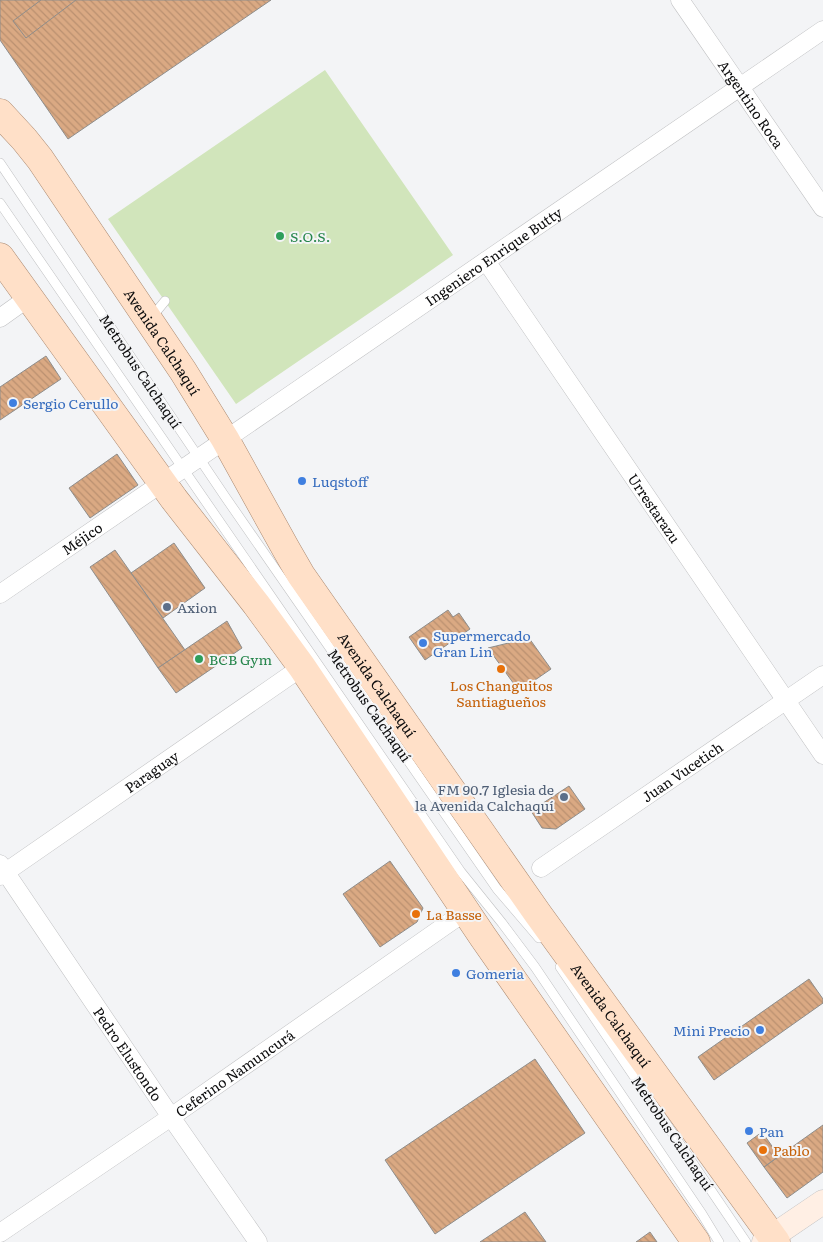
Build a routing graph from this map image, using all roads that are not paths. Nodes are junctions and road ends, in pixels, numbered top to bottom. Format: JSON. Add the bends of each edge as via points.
{"nodes":[{"id":1,"x":680,"y":0,"type":"edge"},
{"id":2,"x":823,"y":30,"type":"edge"},
{"id":3,"x":740,"y":88,"type":"junction"},
{"id":4,"x":0,"y":113,"type":"edge"},
{"id":5,"x":0,"y":163,"type":"edge"},
{"id":6,"x":0,"y":203,"type":"edge"},
{"id":7,"x":823,"y":208,"type":"edge"},
{"id":8,"x":0,"y":257,"type":"edge"},
{"id":9,"x":486,"y":261,"type":"junction"},
{"id":10,"x":28,"y":298,"type":"junction"},
{"id":11,"x":0,"y":318,"type":"edge"},
{"id":12,"x":225,"y":439,"type":"junction"},
{"id":13,"x":200,"y":457,"type":"junction"},
{"id":14,"x":172,"y":475,"type":"junction"},
{"id":15,"x":0,"y":594,"type":"edge"},
{"id":16,"x":302,"y":667,"type":"junction"},
{"id":17,"x":823,"y":676,"type":"edge"},
{"id":18,"x":786,"y":701,"type":"junction"},
{"id":19,"x":823,"y":755,"type":"edge"},
{"id":20,"x":541,"y":868,"type":"dead end"},
{"id":21,"x":2,"y":871,"type":"edge"},
{"id":22,"x":466,"y":912,"type":"junction"},
{"id":23,"x":543,"y":942,"type":"dead end"},
{"id":24,"x":554,"y":959,"type":"dead end"},
{"id":25,"x":171,"y":1117,"type":"junction"},
{"id":26,"x":823,"y":1202,"type":"edge"},
{"id":27,"x":0,"y":1233,"type":"edge"},
{"id":28,"x":771,"y":1240,"type":"edge"},
{"id":29,"x":258,"y":1242,"type":"edge"},
{"id":30,"x":696,"y":1242,"type":"edge"},
{"id":31,"x":719,"y":1242,"type":"edge"},
{"id":32,"x":746,"y":1242,"type":"edge"}],
"edges":[{"from":1,"to":3,"type":"street","name":"Argentino Roca"},
{"from":2,"to":3,"type":"street","name":"Ingeniero Enrique Butty"},
{"from":3,"to":7,"type":"street","name":"Argentino Roca"},
{"from":3,"to":9,"type":"street","name":"Ingeniero Enrique Butty"},
{"from":4,"to":12,"type":"main road","name":"Avenida Calchaquí","via":[[40,159],[157,311],[183,370]]},
{"from":5,"to":13,"type":"lane","name":"Metrobus Calchaquí"},
{"from":6,"to":14,"type":"lane","name":"Metrobus Calchaquí"},
{"from":8,"to":10,"type":"main road"},
{"from":9,"to":12,"type":"street","name":"Ingeniero Enrique Butty"},
{"from":9,"to":18,"type":"street","name":"Urrestarazu"},
{"from":10,"to":11,"type":"street"},
{"from":10,"to":14,"type":"main road"},
{"from":12,"to":13,"type":"street","name":"Ingeniero Enrique Butty"},
{"from":12,"to":28,"type":"main road","name":"Avenida Calchaquí","via":[[301,575]]},
{"from":13,"to":14,"type":"street","name":"Ingeniero Enrique Butty"},
{"from":13,"to":23,"type":"lane","name":"Metrobus Calchaquí","via":[[497,889]]},
{"from":14,"to":15,"type":"street","name":"Méjico"},
{"from":14,"to":16,"type":"main road","via":[[174,500]]},
{"from":14,"to":31,"type":"lane","name":"Metrobus Calchaquí","via":[[461,872],[535,968]]},
{"from":16,"to":21,"type":"street","name":"Paraguay"},
{"from":16,"to":22,"type":"main road"},
{"from":17,"to":18,"type":"street","name":"Juan Vucetich"},
{"from":18,"to":19,"type":"street","name":"Urrestarazu"},
{"from":18,"to":20,"type":"street","name":"Juan Vucetich"},
{"from":21,"to":25,"type":"street","name":"Pedro Elustondo"},
{"from":22,"to":25,"type":"street","name":"Ceferino Namuncurá"},
{"from":22,"to":30,"type":"main road"},
{"from":24,"to":32,"type":"lane","name":"Metrobus Calchaquí"},
{"from":25,"to":27,"type":"street","name":"Ceferino Namuncurá"},
{"from":25,"to":29,"type":"street","name":"Pedro Elustondo"},
{"from":26,"to":28,"type":"main road"}]}
